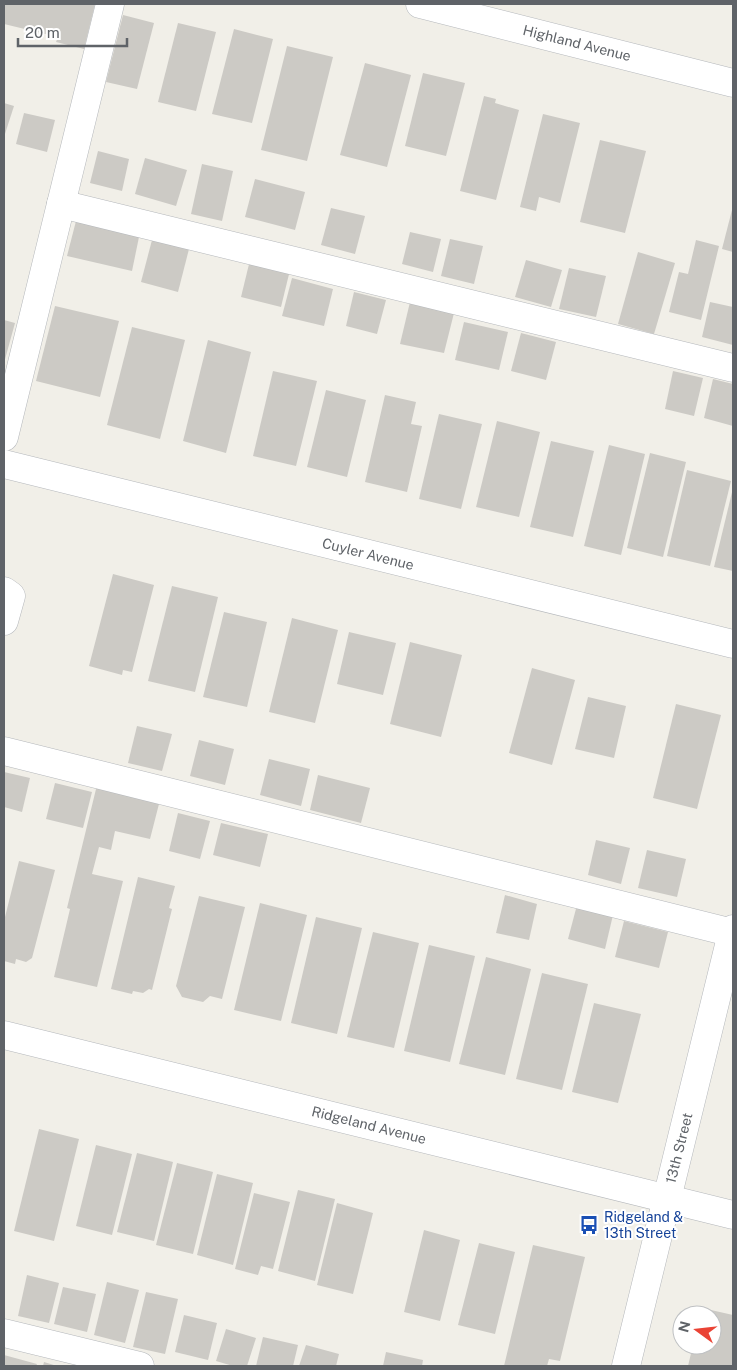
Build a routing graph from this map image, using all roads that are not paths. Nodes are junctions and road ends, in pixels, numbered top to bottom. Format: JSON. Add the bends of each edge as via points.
{"nodes":[{"id":1,"x":110,"y":4,"type":"edge"},
{"id":2,"x":420,"y":4,"type":"edge"},
{"id":3,"x":733,"y":83,"type":"edge"},
{"id":4,"x":61,"y":204,"type":"junction"},
{"id":5,"x":733,"y":368,"type":"edge"},
{"id":6,"x":4,"y":437,"type":"edge"},
{"id":7,"x":4,"y":464,"type":"edge"},
{"id":8,"x":4,"y":591,"type":"edge"},
{"id":9,"x":4,"y":621,"type":"edge"},
{"id":10,"x":733,"y":644,"type":"edge"},
{"id":11,"x":4,"y":751,"type":"edge"},
{"id":12,"x":733,"y":931,"type":"edge"},
{"id":13,"x":4,"y":1035,"type":"edge"},
{"id":14,"x":667,"y":1198,"type":"junction"},
{"id":15,"x":733,"y":1215,"type":"edge"},
{"id":16,"x":4,"y":1333,"type":"edge"},
{"id":17,"x":140,"y":1366,"type":"edge"},
{"id":18,"x":626,"y":1366,"type":"edge"}],
"edges":[{"from":1,"to":4,"type":"street"},
{"from":2,"to":3,"type":"street","name":"Highland Avenue"},
{"from":4,"to":5,"type":"street"},
{"from":4,"to":6,"type":"street"},
{"from":7,"to":10,"type":"street","name":"Cuyler Avenue"},
{"from":8,"to":9,"type":"street","via":[[11,596]]},
{"from":11,"to":12,"type":"street"},
{"from":12,"to":14,"type":"street","name":"13th Street"},
{"from":13,"to":14,"type":"street","name":"Ridgeland Avenue"},
{"from":14,"to":15,"type":"street","name":"Ridgeland Avenue"},
{"from":14,"to":18,"type":"street","name":"13th Street"},
{"from":16,"to":17,"type":"street"}]}
